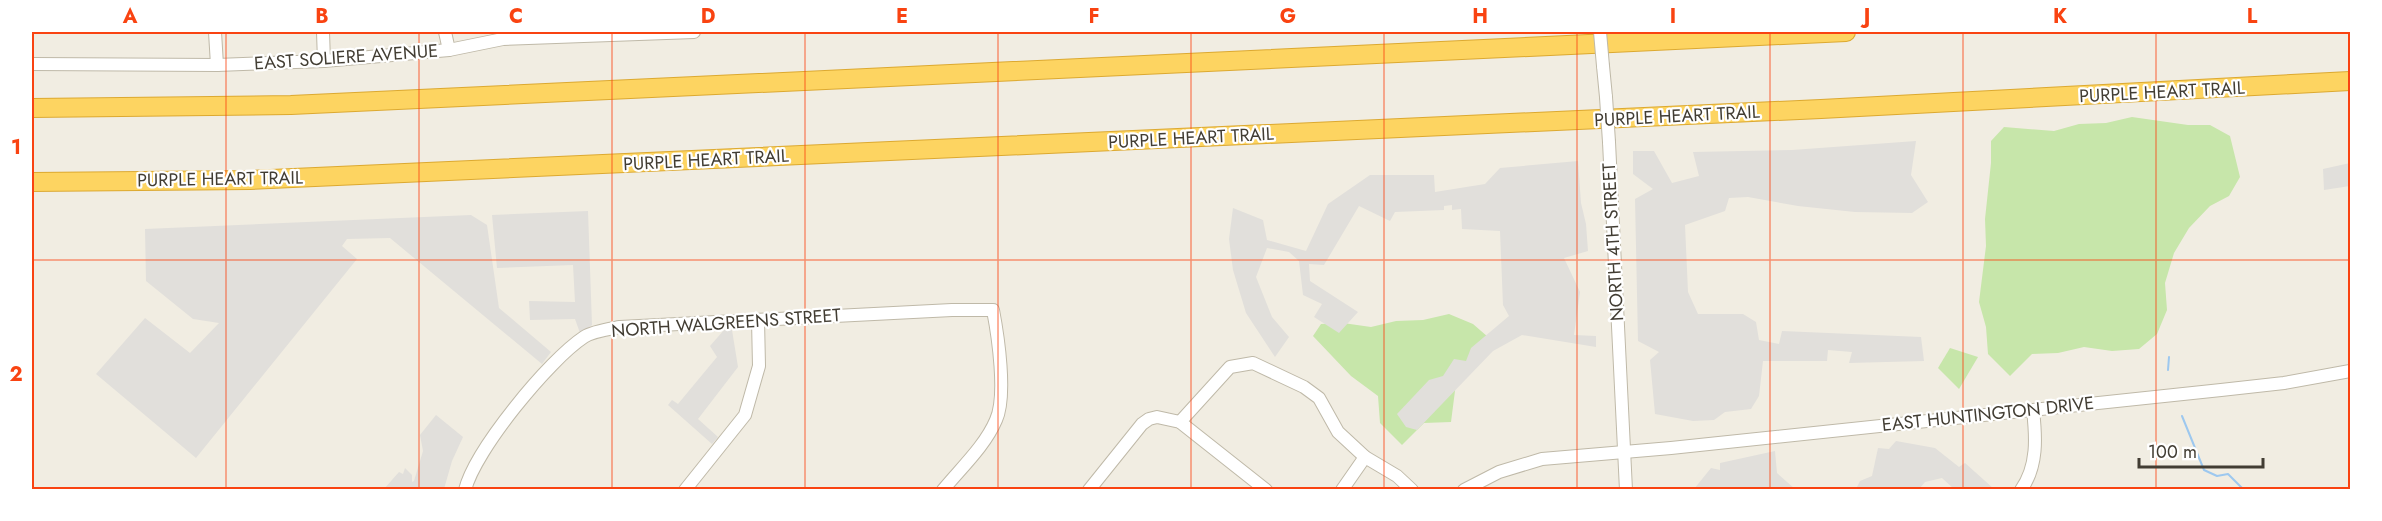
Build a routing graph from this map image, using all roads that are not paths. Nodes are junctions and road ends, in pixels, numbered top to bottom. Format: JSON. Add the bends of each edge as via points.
{"nodes":[{"id":1,"x":215,"y":32,"type":"edge"},
{"id":2,"x":323,"y":32,"type":"edge"},
{"id":3,"x":445,"y":32,"type":"edge"},
{"id":4,"x":694,"y":32,"type":"edge"},
{"id":5,"x":1600,"y":32,"type":"edge"},
{"id":6,"x":1846,"y":32,"type":"edge"},
{"id":7,"x":449,"y":50,"type":"junction"},
{"id":8,"x":324,"y":61,"type":"junction"},
{"id":9,"x":32,"y":64,"type":"edge"},
{"id":10,"x":217,"y":65,"type":"junction"},
{"id":11,"x":2350,"y":81,"type":"edge"},
{"id":12,"x":32,"y":108,"type":"edge"},
{"id":13,"x":32,"y":182,"type":"edge"},
{"id":14,"x":758,"y":320,"type":"junction"},
{"id":15,"x":2350,"y":371,"type":"edge"},
{"id":16,"x":2033,"y":410,"type":"junction"},
{"id":17,"x":1180,"y":422,"type":"junction"},
{"id":18,"x":1624,"y":452,"type":"junction"},
{"id":19,"x":1365,"y":457,"type":"junction"},
{"id":20,"x":465,"y":489,"type":"edge"},
{"id":21,"x":685,"y":489,"type":"edge"},
{"id":22,"x":943,"y":489,"type":"edge"},
{"id":23,"x":1089,"y":489,"type":"edge"},
{"id":24,"x":1266,"y":489,"type":"edge"},
{"id":25,"x":1342,"y":489,"type":"edge"},
{"id":26,"x":1412,"y":489,"type":"edge"},
{"id":27,"x":1464,"y":489,"type":"edge"},
{"id":28,"x":1626,"y":489,"type":"edge"},
{"id":29,"x":2020,"y":489,"type":"edge"}],
"edges":[{"from":1,"to":10,"type":"street"},
{"from":2,"to":8,"type":"street"},
{"from":3,"to":7,"type":"street"},
{"from":4,"to":7,"type":"street","name":"EAST SOLIERE AVENUE","via":[[502,39]]},
{"from":5,"to":18,"type":"street","name":"NORTH 4TH STREET","bridge":true},
{"from":6,"to":12,"type":"highway","via":[[291,105]]},
{"from":7,"to":8,"type":"street","name":"EAST SOLIERE AVENUE"},
{"from":8,"to":10,"type":"street","name":"EAST SOLIERE AVENUE"},
{"from":9,"to":10,"type":"street","name":"EAST SOLIERE AVENUE"},
{"from":11,"to":13,"type":"highway","name":"PURPLE HEART TRAIL","via":[[1821,109],[250,180]]},
{"from":14,"to":20,"type":"street","name":"NORTH WALGREENS STREET","via":[[620,327],[585,336],[553,363],[487,443]]},
{"from":14,"to":21,"type":"street","via":[[759,366],[745,415]]},
{"from":14,"to":22,"type":"street","name":"NORTH WALGREENS STREET","via":[[993,310],[998,337],[997,419]]},
{"from":15,"to":16,"type":"street","name":"EAST HUNTINGTON DRIVE","via":[[2284,383]]},
{"from":16,"to":18,"type":"street","name":"EAST HUNTINGTON DRIVE"},
{"from":16,"to":29,"type":"street","via":[[2035,449],[2032,467]]},
{"from":17,"to":19,"type":"street","via":[[1230,367],[1253,363],[1304,387],[1318,398],[1338,432]]},
{"from":17,"to":23,"type":"street","via":[[1149,419]]},
{"from":17,"to":24,"type":"street"},
{"from":18,"to":27,"type":"street","name":"EAST HUNTINGTON DRIVE","via":[[1542,459],[1499,472]]},
{"from":18,"to":28,"type":"street","name":"NORTH 4TH STREET"},
{"from":19,"to":25,"type":"street"},
{"from":19,"to":26,"type":"street"}]}
